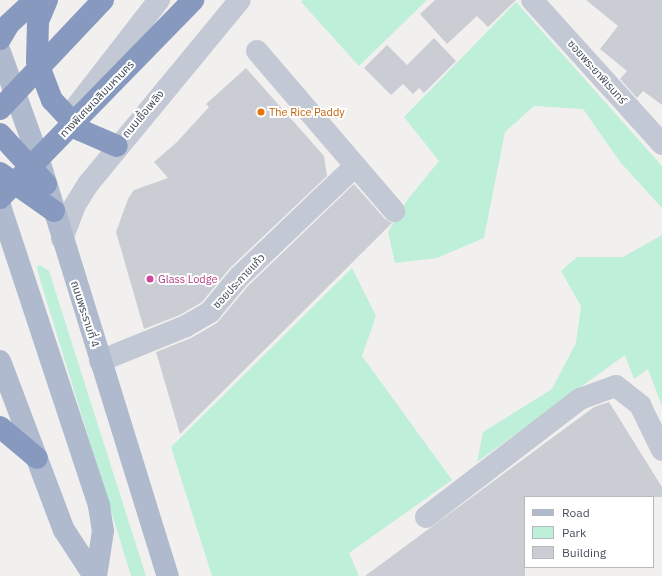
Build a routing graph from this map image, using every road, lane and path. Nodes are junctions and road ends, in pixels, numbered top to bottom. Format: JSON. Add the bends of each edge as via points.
{"nodes":[{"id":1,"x":36,"y":0,"type":"edge"},
{"id":2,"x":47,"y":0,"type":"edge"},
{"id":3,"x":103,"y":0,"type":"edge"},
{"id":4,"x":159,"y":0,"type":"edge"},
{"id":5,"x":193,"y":0,"type":"edge"},
{"id":6,"x":240,"y":0,"type":"edge"},
{"id":7,"x":532,"y":0,"type":"edge"},
{"id":8,"x":0,"y":39,"type":"edge"},
{"id":9,"x":258,"y":51,"type":"dead end"},
{"id":10,"x":0,"y":52,"type":"edge"},
{"id":11,"x":0,"y":109,"type":"edge"},
{"id":12,"x":68,"y":117,"type":"junction"},
{"id":13,"x":0,"y":134,"type":"edge"},
{"id":14,"x":662,"y":144,"type":"edge"},
{"id":15,"x":117,"y":146,"type":"junction"},
{"id":16,"x":35,"y":162,"type":"junction"},
{"id":17,"x":356,"y":166,"type":"junction"},
{"id":18,"x":0,"y":173,"type":"edge"},
{"id":19,"x":46,"y":184,"type":"joint"},
{"id":20,"x":18,"y":186,"type":"junction"},
{"id":21,"x":1,"y":205,"type":"edge"},
{"id":22,"x":54,"y":211,"type":"junction"},
{"id":23,"x":394,"y":211,"type":"dead end"},
{"id":24,"x":62,"y":239,"type":"junction"},
{"id":25,"x":0,"y":361,"type":"edge"},
{"id":26,"x":100,"y":361,"type":"junction"},
{"id":27,"x":0,"y":427,"type":"edge"},
{"id":28,"x":662,"y":450,"type":"edge"},
{"id":29,"x":37,"y":458,"type":"junction"},
{"id":30,"x":426,"y":517,"type":"dead end"},
{"id":31,"x":95,"y":576,"type":"edge"},
{"id":32,"x":168,"y":576,"type":"edge"}],
"edges":[{"from":1,"to":8,"type":"highway","via":[[9,24]]},
{"from":2,"to":12,"type":"highway","via":[[38,21],[37,61],[52,100]]},
{"from":3,"to":11,"type":"highway"},
{"from":4,"to":12,"type":"street"},
{"from":5,"to":21,"type":"highway","name":"ทางพิเศษเฉลิมมหานคร"},
{"from":6,"to":15,"type":"street","name":"ถนนเชื้อเพลิง"},
{"from":7,"to":14,"type":"street","name":"ซอยพระยาพิเรนทร์"},
{"from":9,"to":17,"type":"street"},
{"from":10,"to":16,"type":"main road"},
{"from":12,"to":15,"type":"highway","via":[[80,130]]},
{"from":12,"to":16,"type":"street"},
{"from":13,"to":16,"type":"highway"},
{"from":15,"to":24,"type":"street","name":"ถนนเชื้อเพลิง","via":[[88,183]]},
{"from":16,"to":19,"type":"highway"},
{"from":16,"to":20,"type":"main road"},
{"from":17,"to":23,"type":"street"},
{"from":17,"to":26,"type":"street","name":"ซอยประกายแก้ว","via":[[239,277],[210,312],[186,326]]},
{"from":18,"to":20,"type":"highway"},
{"from":19,"to":22,"type":"main road","name":"ถนนพระรามที่ 4"},
{"from":20,"to":21,"type":"main road"},
{"from":20,"to":22,"type":"highway"},
{"from":21,"to":31,"type":"main road","via":[[99,506],[103,531]]},
{"from":22,"to":24,"type":"main road","name":"ถนนพระรามที่ 4"},
{"from":24,"to":26,"type":"main road","name":"ถนนพระรามที่ 4"},
{"from":25,"to":29,"type":"main road"},
{"from":26,"to":32,"type":"main road","name":"ถนนพระรามที่ 4"},
{"from":27,"to":29,"type":"highway"},
{"from":28,"to":30,"type":"street","via":[[640,405],[616,386],[580,398]]},
{"from":29,"to":31,"type":"main road","via":[[64,530]]}]}
